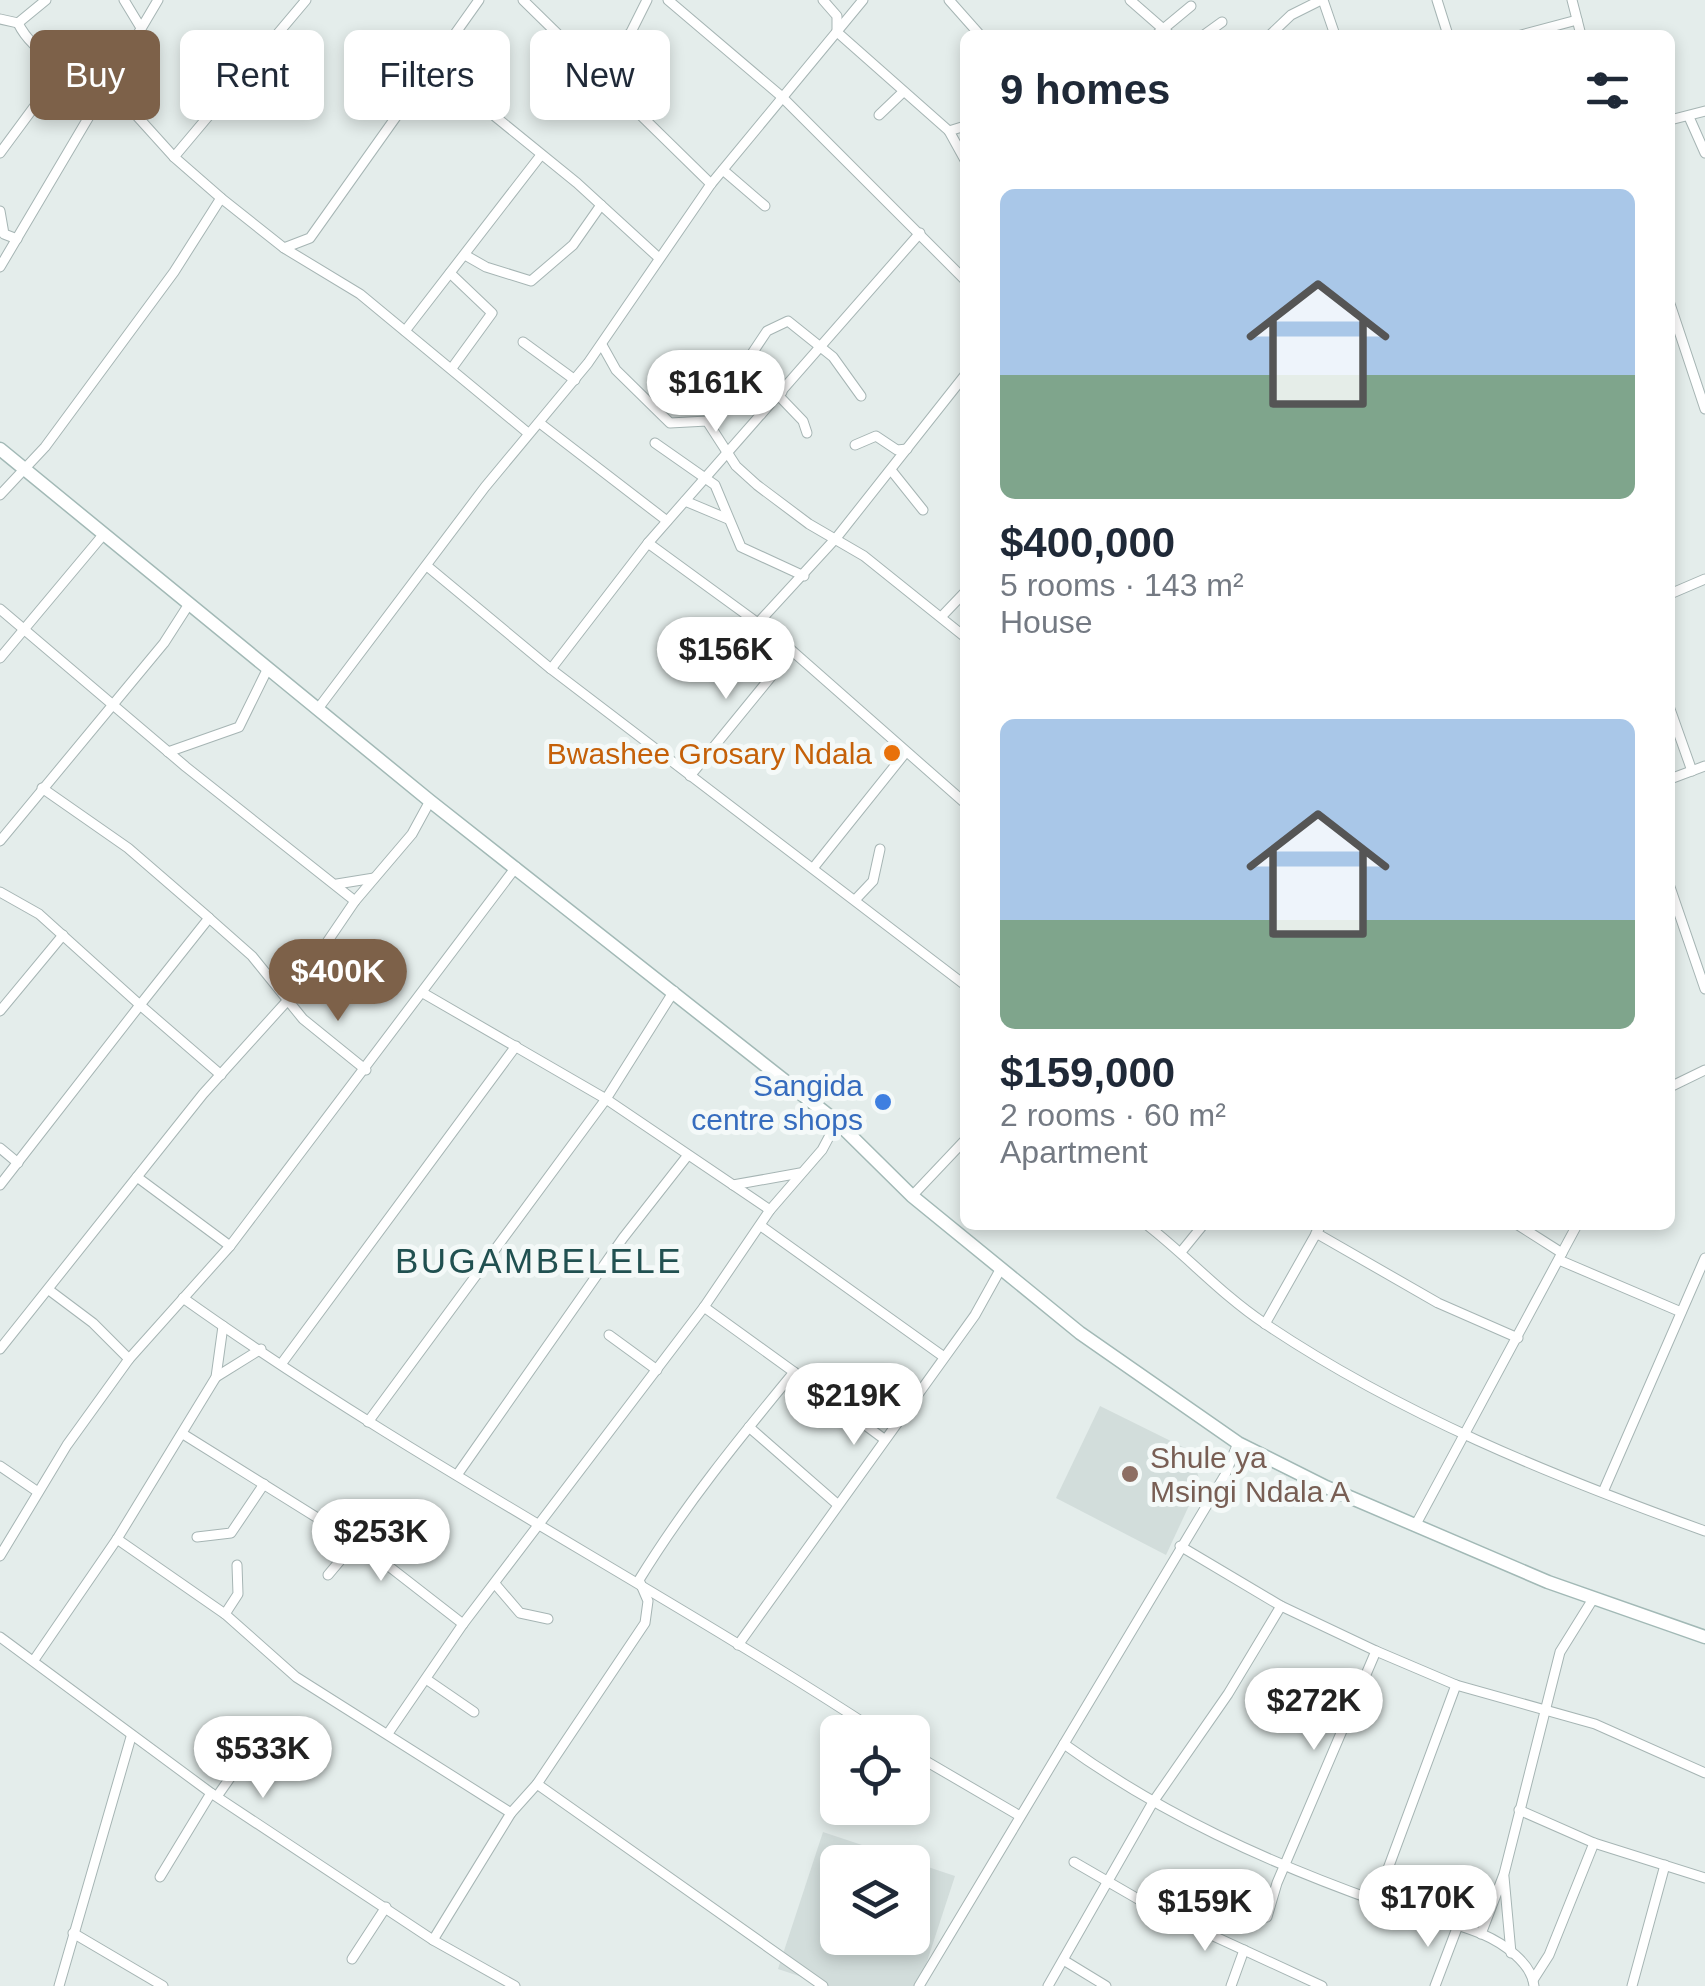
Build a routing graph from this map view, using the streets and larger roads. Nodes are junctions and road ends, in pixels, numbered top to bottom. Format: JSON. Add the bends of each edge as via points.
{"nodes":[{"id":1,"x":46,"y":0,"type":"edge"},
{"id":2,"x":124,"y":0,"type":"edge"},
{"id":3,"x":158,"y":0,"type":"edge"},
{"id":4,"x":306,"y":0,"type":"edge"},
{"id":5,"x":479,"y":0,"type":"edge"},
{"id":6,"x":524,"y":0,"type":"edge"},
{"id":7,"x":647,"y":0,"type":"edge"},
{"id":8,"x":668,"y":0,"type":"edge"},
{"id":9,"x":822,"y":0,"type":"edge"},
{"id":10,"x":863,"y":0,"type":"edge"},
{"id":11,"x":949,"y":0,"type":"edge"},
{"id":12,"x":1130,"y":0,"type":"edge"},
{"id":13,"x":1322,"y":0,"type":"edge"},
{"id":14,"x":1437,"y":0,"type":"edge"},
{"id":15,"x":1572,"y":0,"type":"edge"},
{"id":16,"x":1192,"y":6,"type":"dead end"},
{"id":17,"x":0,"y":20,"type":"edge"},
{"id":18,"x":1577,"y":20,"type":"junction"},
{"id":19,"x":1222,"y":22,"type":"dead end"},
{"id":20,"x":18,"y":23,"type":"junction"},
{"id":21,"x":141,"y":28,"type":"joint"},
{"id":22,"x":458,"y":30,"type":"edge"},
{"id":23,"x":555,"y":30,"type":"edge"},
{"id":24,"x":632,"y":30,"type":"edge"},
{"id":25,"x":976,"y":30,"type":"edge"},
{"id":26,"x":1160,"y":30,"type":"edge"},
{"id":27,"x":1166,"y":30,"type":"edge"},
{"id":28,"x":1211,"y":30,"type":"edge"},
{"id":29,"x":1275,"y":30,"type":"edge"},
{"id":30,"x":1333,"y":30,"type":"edge"},
{"id":31,"x":1446,"y":30,"type":"edge"},
{"id":32,"x":1540,"y":30,"type":"edge"},
{"id":33,"x":1580,"y":30,"type":"edge"},
{"id":34,"x":838,"y":32,"type":"junction"},
{"id":35,"x":30,"y":34,"type":"edge"},
{"id":36,"x":902,"y":93,"type":"junction"},
{"id":37,"x":781,"y":96,"type":"junction"},
{"id":38,"x":1705,"y":111,"type":"edge"},
{"id":39,"x":30,"y":112,"type":"edge"},
{"id":40,"x":879,"y":115,"type":"dead end"},
{"id":41,"x":1689,"y":117,"type":"junction"},
{"id":42,"x":1675,"y":119,"type":"edge"},
{"id":43,"x":87,"y":120,"type":"edge"},
{"id":44,"x":143,"y":120,"type":"edge"},
{"id":45,"x":394,"y":120,"type":"edge"},
{"id":46,"x":499,"y":120,"type":"edge"},
{"id":47,"x":648,"y":120,"type":"edge"},
{"id":48,"x":960,"y":128,"type":"edge"},
{"id":49,"x":949,"y":132,"type":"junction"},
{"id":50,"x":960,"y":151,"type":"edge"},
{"id":51,"x":0,"y":152,"type":"edge"},
{"id":52,"x":1705,"y":153,"type":"edge"},
{"id":53,"x":541,"y":155,"type":"junction"},
{"id":54,"x":174,"y":157,"type":"junction"},
{"id":55,"x":723,"y":170,"type":"junction"},
{"id":56,"x":711,"y":184,"type":"junction"},
{"id":57,"x":220,"y":198,"type":"junction"},
{"id":58,"x":602,"y":204,"type":"junction"},
{"id":59,"x":765,"y":206,"type":"dead end"},
{"id":60,"x":0,"y":212,"type":"edge"},
{"id":61,"x":2,"y":233,"type":"edge"},
{"id":62,"x":920,"y":233,"type":"junction"},
{"id":63,"x":17,"y":239,"type":"junction"},
{"id":64,"x":284,"y":248,"type":"junction"},
{"id":65,"x":10,"y":253,"type":"junction"},
{"id":66,"x":465,"y":254,"type":"junction"},
{"id":67,"x":659,"y":258,"type":"junction"},
{"id":68,"x":953,"y":266,"type":"junction"},
{"id":69,"x":960,"y":266,"type":"edge"},
{"id":70,"x":0,"y":268,"type":"edge"},
{"id":71,"x":450,"y":273,"type":"junction"},
{"id":72,"x":960,"y":274,"type":"edge"},
{"id":73,"x":1675,"y":319,"type":"edge"},
{"id":74,"x":405,"y":331,"type":"junction"},
{"id":75,"x":523,"y":342,"type":"dead end"},
{"id":76,"x":602,"y":345,"type":"junction"},
{"id":77,"x":822,"y":347,"type":"junction"},
{"id":78,"x":750,"y":366,"type":"junction"},
{"id":79,"x":452,"y":368,"type":"junction"},
{"id":80,"x":575,"y":380,"type":"junction"},
{"id":81,"x":960,"y":381,"type":"edge"},
{"id":82,"x":780,"y":393,"type":"junction"},
{"id":83,"x":861,"y":396,"type":"dead end"},
{"id":84,"x":1705,"y":409,"type":"edge"},
{"id":85,"x":761,"y":414,"type":"junction"},
{"id":86,"x":541,"y":424,"type":"junction"},
{"id":87,"x":528,"y":433,"type":"junction"},
{"id":88,"x":806,"y":433,"type":"dead end"},
{"id":89,"x":656,"y":442,"type":"dead end"},
{"id":90,"x":855,"y":445,"type":"dead end"},
{"id":91,"x":0,"y":450,"type":"edge"},
{"id":92,"x":729,"y":450,"type":"junction"},
{"id":93,"x":907,"y":450,"type":"junction"},
{"id":94,"x":21,"y":469,"type":"junction"},
{"id":95,"x":891,"y":470,"type":"junction"},
{"id":96,"x":705,"y":476,"type":"junction"},
{"id":97,"x":0,"y":495,"type":"edge"},
{"id":98,"x":685,"y":501,"type":"junction"},
{"id":99,"x":923,"y":510,"type":"dead end"},
{"id":100,"x":728,"y":519,"type":"junction"},
{"id":101,"x":667,"y":520,"type":"junction"},
{"id":102,"x":103,"y":534,"type":"junction"},
{"id":103,"x":837,"y":537,"type":"junction"},
{"id":104,"x":648,"y":542,"type":"junction"},
{"id":105,"x":427,"y":566,"type":"junction"},
{"id":106,"x":804,"y":576,"type":"junction"},
{"id":107,"x":1705,"y":579,"type":"edge"},
{"id":108,"x":1675,"y":592,"type":"edge"},
{"id":109,"x":960,"y":597,"type":"edge"},
{"id":110,"x":189,"y":604,"type":"junction"},
{"id":111,"x":0,"y":608,"type":"edge"},
{"id":112,"x":943,"y":615,"type":"junction"},
{"id":113,"x":758,"y":623,"type":"junction"},
{"id":114,"x":26,"y":628,"type":"junction"},
{"id":115,"x":960,"y":633,"type":"edge"},
{"id":116,"x":792,"y":651,"type":"junction"},
{"id":117,"x":0,"y":658,"type":"edge"},
{"id":118,"x":268,"y":668,"type":"junction"},
{"id":119,"x":551,"y":669,"type":"junction"},
{"id":120,"x":112,"y":703,"type":"junction"},
{"id":121,"x":320,"y":706,"type":"junction"},
{"id":122,"x":1675,"y":723,"type":"edge"},
{"id":123,"x":168,"y":752,"type":"junction"},
{"id":124,"x":906,"y":752,"type":"junction"},
{"id":125,"x":1705,"y":766,"type":"edge"},
{"id":126,"x":1692,"y":771,"type":"junction"},
{"id":127,"x":690,"y":776,"type":"junction"},
{"id":128,"x":1675,"y":777,"type":"edge"},
{"id":129,"x":42,"y":788,"type":"junction"},
{"id":130,"x":960,"y":799,"type":"edge"},
{"id":131,"x":430,"y":801,"type":"junction"},
{"id":132,"x":0,"y":841,"type":"edge"},
{"id":133,"x":880,"y":848,"type":"dead end"},
{"id":134,"x":516,"y":867,"type":"junction"},
{"id":135,"x":814,"y":867,"type":"junction"},
{"id":136,"x":376,"y":878,"type":"junction"},
{"id":137,"x":337,"y":884,"type":"junction"},
{"id":138,"x":0,"y":892,"type":"edge"},
{"id":139,"x":855,"y":900,"type":"junction"},
{"id":140,"x":355,"y":902,"type":"junction"},
{"id":141,"x":1675,"y":902,"type":"edge"},
{"id":142,"x":208,"y":918,"type":"junction"},
{"id":143,"x":63,"y":935,"type":"junction"},
{"id":144,"x":960,"y":981,"type":"edge"},
{"id":145,"x":1705,"y":989,"type":"edge"},
{"id":146,"x":674,"y":991,"type":"junction"},
{"id":147,"x":422,"y":993,"type":"junction"},
{"id":148,"x":287,"y":1001,"type":"junction"},
{"id":149,"x":140,"y":1005,"type":"junction"},
{"id":150,"x":0,"y":1012,"type":"edge"},
{"id":151,"x":516,"y":1046,"type":"junction"},
{"id":152,"x":366,"y":1070,"type":"junction"},
{"id":153,"x":1705,"y":1070,"type":"edge"},
{"id":154,"x":221,"y":1075,"type":"junction"},
{"id":155,"x":1675,"y":1085,"type":"edge"},
{"id":156,"x":606,"y":1099,"type":"junction"},
{"id":157,"x":837,"y":1122,"type":"junction"},
{"id":158,"x":960,"y":1145,"type":"edge"},
{"id":159,"x":0,"y":1148,"type":"edge"},
{"id":160,"x":688,"y":1155,"type":"junction"},
{"id":161,"x":18,"y":1163,"type":"junction"},
{"id":162,"x":801,"y":1173,"type":"junction"},
{"id":163,"x":136,"y":1177,"type":"junction"},
{"id":164,"x":0,"y":1185,"type":"edge"},
{"id":165,"x":734,"y":1185,"type":"junction"},
{"id":166,"x":912,"y":1196,"type":"junction"},
{"id":167,"x":770,"y":1210,"type":"junction"},
{"id":168,"x":761,"y":1226,"type":"junction"},
{"id":169,"x":1153,"y":1230,"type":"edge"},
{"id":170,"x":1199,"y":1230,"type":"edge"},
{"id":171,"x":1318,"y":1230,"type":"edge"},
{"id":172,"x":1321,"y":1230,"type":"edge"},
{"id":173,"x":1525,"y":1230,"type":"edge"},
{"id":174,"x":1575,"y":1230,"type":"edge"},
{"id":175,"x":230,"y":1246,"type":"junction"},
{"id":176,"x":1181,"y":1252,"type":"junction"},
{"id":177,"x":1561,"y":1257,"type":"junction"},
{"id":178,"x":1705,"y":1258,"type":"edge"},
{"id":179,"x":1000,"y":1270,"type":"junction"},
{"id":180,"x":48,"y":1290,"type":"junction"},
{"id":181,"x":184,"y":1298,"type":"junction"},
{"id":182,"x":704,"y":1308,"type":"junction"},
{"id":183,"x":1681,"y":1312,"type":"junction"},
{"id":184,"x":1266,"y":1324,"type":"junction"},
{"id":185,"x":223,"y":1326,"type":"junction"},
{"id":186,"x":608,"y":1336,"type":"dead end"},
{"id":187,"x":1518,"y":1338,"type":"junction"},
{"id":188,"x":0,"y":1348,"type":"edge"},
{"id":189,"x":261,"y":1349,"type":"junction"},
{"id":190,"x":944,"y":1357,"type":"junction"},
{"id":191,"x":129,"y":1359,"type":"junction"},
{"id":192,"x":282,"y":1363,"type":"junction"},
{"id":193,"x":656,"y":1370,"type":"junction"},
{"id":194,"x":794,"y":1372,"type":"junction"},
{"id":195,"x":216,"y":1377,"type":"junction"},
{"id":196,"x":368,"y":1422,"type":"junction"},
{"id":197,"x":748,"y":1427,"type":"junction"},
{"id":198,"x":183,"y":1434,"type":"junction"},
{"id":199,"x":1464,"y":1435,"type":"junction"},
{"id":200,"x":884,"y":1440,"type":"junction"},
{"id":201,"x":1238,"y":1443,"type":"junction"},
{"id":202,"x":0,"y":1466,"type":"edge"},
{"id":203,"x":458,"y":1475,"type":"junction"},
{"id":204,"x":264,"y":1484,"type":"junction"},
{"id":205,"x":38,"y":1492,"type":"junction"},
{"id":206,"x":1603,"y":1492,"type":"junction"},
{"id":207,"x":838,"y":1504,"type":"junction"},
{"id":208,"x":538,"y":1524,"type":"junction"},
{"id":209,"x":1415,"y":1526,"type":"junction"},
{"id":210,"x":1704,"y":1529,"type":"edge"},
{"id":211,"x":196,"y":1537,"type":"dead end"},
{"id":212,"x":117,"y":1540,"type":"junction"},
{"id":213,"x":1180,"y":1546,"type":"junction"},
{"id":214,"x":364,"y":1547,"type":"junction"},
{"id":215,"x":0,"y":1556,"type":"edge"},
{"id":216,"x":238,"y":1565,"type":"dead end"},
{"id":217,"x":328,"y":1575,"type":"dead end"},
{"id":218,"x":639,"y":1580,"type":"junction"},
{"id":219,"x":496,"y":1586,"type":"junction"},
{"id":220,"x":1593,"y":1599,"type":"junction"},
{"id":221,"x":666,"y":1601,"type":"junction"},
{"id":222,"x":1281,"y":1606,"type":"junction"},
{"id":223,"x":225,"y":1614,"type":"junction"},
{"id":224,"x":648,"y":1614,"type":"junction"},
{"id":225,"x":548,"y":1618,"type":"dead end"},
{"id":226,"x":463,"y":1624,"type":"junction"},
{"id":227,"x":0,"y":1637,"type":"edge"},
{"id":228,"x":1705,"y":1637,"type":"edge"},
{"id":229,"x":738,"y":1645,"type":"junction"},
{"id":230,"x":1376,"y":1652,"type":"junction"},
{"id":231,"x":34,"y":1660,"type":"junction"},
{"id":232,"x":426,"y":1679,"type":"junction"},
{"id":233,"x":1456,"y":1685,"type":"junction"},
{"id":234,"x":1542,"y":1708,"type":"junction"},
{"id":235,"x":474,"y":1712,"type":"dead end"},
{"id":236,"x":851,"y":1715,"type":"edge"},
{"id":237,"x":389,"y":1732,"type":"junction"},
{"id":238,"x":131,"y":1737,"type":"junction"},
{"id":239,"x":1064,"y":1744,"type":"junction"},
{"id":240,"x":244,"y":1758,"type":"dead end"},
{"id":241,"x":930,"y":1763,"type":"edge"},
{"id":242,"x":1705,"y":1772,"type":"edge"},
{"id":243,"x":537,"y":1784,"type":"junction"},
{"id":244,"x":214,"y":1794,"type":"junction"},
{"id":245,"x":1153,"y":1802,"type":"junction"},
{"id":246,"x":1519,"y":1810,"type":"junction"},
{"id":247,"x":511,"y":1813,"type":"junction"},
{"id":248,"x":1020,"y":1816,"type":"junction"},
{"id":249,"x":1594,"y":1844,"type":"junction"},
{"id":250,"x":1074,"y":1862,"type":"dead end"},
{"id":251,"x":1665,"y":1865,"type":"junction"},
{"id":252,"x":1286,"y":1868,"type":"junction"},
{"id":253,"x":1504,"y":1874,"type":"junction"},
{"id":254,"x":160,"y":1877,"type":"dead end"},
{"id":255,"x":1705,"y":1878,"type":"edge"},
{"id":256,"x":1107,"y":1884,"type":"junction"},
{"id":257,"x":1376,"y":1902,"type":"junction"},
{"id":258,"x":386,"y":1906,"type":"junction"},
{"id":259,"x":1267,"y":1917,"type":"dead end"},
{"id":260,"x":1456,"y":1928,"type":"junction"},
{"id":261,"x":73,"y":1933,"type":"junction"},
{"id":262,"x":1482,"y":1934,"type":"junction"},
{"id":263,"x":434,"y":1940,"type":"junction"},
{"id":264,"x":1244,"y":1950,"type":"junction"},
{"id":265,"x":1512,"y":1953,"type":"junction"},
{"id":266,"x":352,"y":1959,"type":"dead end"},
{"id":267,"x":1065,"y":1961,"type":"junction"},
{"id":268,"x":1534,"y":1983,"type":"edge"},
{"id":269,"x":59,"y":1986,"type":"edge"},
{"id":270,"x":163,"y":1986,"type":"edge"},
{"id":271,"x":514,"y":1986,"type":"edge"},
{"id":272,"x":823,"y":1986,"type":"edge"},
{"id":273,"x":920,"y":1986,"type":"edge"},
{"id":274,"x":1048,"y":1986,"type":"edge"},
{"id":275,"x":1106,"y":1986,"type":"edge"},
{"id":276,"x":1231,"y":1986,"type":"edge"},
{"id":277,"x":1322,"y":1986,"type":"edge"},
{"id":278,"x":1435,"y":1986,"type":"edge"},
{"id":279,"x":1632,"y":1986,"type":"edge"}],
"edges":[{"from":1,"to":20,"type":"street"},
{"from":2,"to":21,"type":"street"},
{"from":3,"to":21,"type":"street"},
{"from":4,"to":54,"type":"street"},
{"from":5,"to":22,"type":"street"},
{"from":6,"to":23,"type":"street"},
{"from":7,"to":24,"type":"street"},
{"from":8,"to":37,"type":"street"},
{"from":9,"to":34,"type":"street","via":[[837,16]]},
{"from":10,"to":34,"type":"street"},
{"from":11,"to":25,"type":"street"},
{"from":12,"to":26,"type":"street"},
{"from":13,"to":29,"type":"street"},
{"from":13,"to":30,"type":"street"},
{"from":14,"to":31,"type":"street"},
{"from":15,"to":18,"type":"street"},
{"from":16,"to":27,"type":"street"},
{"from":17,"to":20,"type":"street"},
{"from":18,"to":32,"type":"street"},
{"from":18,"to":33,"type":"street"},
{"from":19,"to":28,"type":"street"},
{"from":20,"to":35,"type":"street"},
{"from":34,"to":36,"type":"street"},
{"from":34,"to":37,"type":"street"},
{"from":36,"to":40,"type":"street"},
{"from":36,"to":49,"type":"street"},
{"from":37,"to":55,"type":"street"},
{"from":37,"to":62,"type":"street"},
{"from":38,"to":41,"type":"street"},
{"from":39,"to":51,"type":"street"},
{"from":41,"to":42,"type":"street"},
{"from":41,"to":52,"type":"street"},
{"from":43,"to":63,"type":"street"},
{"from":44,"to":54,"type":"street"},
{"from":45,"to":64,"type":"street","via":[[310,238]]},
{"from":46,"to":53,"type":"street"},
{"from":47,"to":56,"type":"street"},
{"from":48,"to":49,"type":"street"},
{"from":49,"to":50,"type":"street"},
{"from":53,"to":58,"type":"street"},
{"from":53,"to":66,"type":"street"},
{"from":54,"to":57,"type":"street"},
{"from":55,"to":56,"type":"street"},
{"from":55,"to":59,"type":"street"},
{"from":56,"to":67,"type":"street"},
{"from":57,"to":64,"type":"street"},
{"from":57,"to":94,"type":"street","via":[[167,282],[45,447]]},
{"from":58,"to":66,"type":"street","via":[[572,245],[531,281]]},
{"from":58,"to":67,"type":"street"},
{"from":60,"to":61,"type":"street"},
{"from":61,"to":63,"type":"street"},
{"from":61,"to":65,"type":"street"},
{"from":62,"to":68,"type":"street"},
{"from":62,"to":77,"type":"street"},
{"from":63,"to":65,"type":"street"},
{"from":64,"to":74,"type":"street","via":[[360,294]]},
{"from":65,"to":70,"type":"street"},
{"from":66,"to":71,"type":"street"},
{"from":67,"to":76,"type":"street"},
{"from":68,"to":69,"type":"street"},
{"from":68,"to":72,"type":"street"},
{"from":71,"to":74,"type":"street"},
{"from":71,"to":79,"type":"street","via":[[492,313]]},
{"from":73,"to":84,"type":"street"},
{"from":74,"to":79,"type":"street"},
{"from":75,"to":80,"type":"street"},
{"from":76,"to":80,"type":"street"},
{"from":76,"to":92,"type":"street","via":[[616,370],[659,414],[670,423],[707,421]]},
{"from":77,"to":78,"type":"street","via":[[788,321],[758,340]]},
{"from":77,"to":82,"type":"street"},
{"from":77,"to":83,"type":"street"},
{"from":78,"to":82,"type":"street"},
{"from":78,"to":85,"type":"street","via":[[746,380]]},
{"from":79,"to":87,"type":"street"},
{"from":80,"to":86,"type":"street"},
{"from":81,"to":93,"type":"street"},
{"from":82,"to":85,"type":"street"},
{"from":82,"to":88,"type":"street"},
{"from":85,"to":92,"type":"street"},
{"from":86,"to":87,"type":"street"},
{"from":86,"to":101,"type":"street"},
{"from":87,"to":105,"type":"street"},
{"from":89,"to":96,"type":"street"},
{"from":90,"to":93,"type":"street","via":[[876,436]]},
{"from":91,"to":94,"type":"street"},
{"from":92,"to":96,"type":"street"},
{"from":92,"to":103,"type":"street","via":[[757,485]]},
{"from":93,"to":95,"type":"street"},
{"from":94,"to":97,"type":"street"},
{"from":94,"to":102,"type":"street"},
{"from":95,"to":99,"type":"street"},
{"from":95,"to":103,"type":"street"},
{"from":96,"to":98,"type":"street"},
{"from":96,"to":100,"type":"street","via":[[723,499]]},
{"from":98,"to":100,"type":"street"},
{"from":98,"to":101,"type":"street"},
{"from":100,"to":106,"type":"street","via":[[748,554]]},
{"from":101,"to":104,"type":"street"},
{"from":102,"to":110,"type":"street"},
{"from":102,"to":114,"type":"street"},
{"from":103,"to":106,"type":"street"},
{"from":103,"to":112,"type":"street"},
{"from":104,"to":113,"type":"street"},
{"from":104,"to":119,"type":"street"},
{"from":105,"to":119,"type":"street"},
{"from":105,"to":121,"type":"street"},
{"from":106,"to":113,"type":"street"},
{"from":107,"to":108,"type":"street"},
{"from":109,"to":112,"type":"street"},
{"from":110,"to":118,"type":"street"},
{"from":110,"to":120,"type":"street"},
{"from":111,"to":114,"type":"street"},
{"from":112,"to":115,"type":"street"},
{"from":113,"to":116,"type":"street"},
{"from":114,"to":117,"type":"street"},
{"from":114,"to":120,"type":"street"},
{"from":116,"to":124,"type":"street"},
{"from":116,"to":127,"type":"street"},
{"from":118,"to":121,"type":"street"},
{"from":118,"to":123,"type":"street","via":[[239,727]]},
{"from":119,"to":127,"type":"street"},
{"from":120,"to":123,"type":"street"},
{"from":120,"to":129,"type":"street"},
{"from":121,"to":131,"type":"street"},
{"from":122,"to":126,"type":"street"},
{"from":123,"to":137,"type":"street"},
{"from":124,"to":130,"type":"street"},
{"from":124,"to":135,"type":"street"},
{"from":125,"to":126,"type":"street"},
{"from":126,"to":128,"type":"street"},
{"from":127,"to":135,"type":"street"},
{"from":129,"to":132,"type":"street"},
{"from":129,"to":142,"type":"street","via":[[128,848]]},
{"from":131,"to":134,"type":"street"},
{"from":131,"to":136,"type":"street"},
{"from":133,"to":139,"type":"street","via":[[872,881]]},
{"from":134,"to":146,"type":"street"},
{"from":134,"to":147,"type":"street"},
{"from":135,"to":139,"type":"street"},
{"from":136,"to":137,"type":"street"},
{"from":136,"to":140,"type":"street"},
{"from":137,"to":140,"type":"street"},
{"from":138,"to":143,"type":"street"},
{"from":139,"to":144,"type":"street"},
{"from":140,"to":148,"type":"street"},
{"from":141,"to":145,"type":"street"},
{"from":142,"to":148,"type":"street","via":[[252,956]]},
{"from":142,"to":149,"type":"street"},
{"from":143,"to":149,"type":"street"},
{"from":143,"to":150,"type":"street"},
{"from":146,"to":156,"type":"street"},
{"from":146,"to":157,"type":"street"},
{"from":147,"to":151,"type":"street"},
{"from":147,"to":152,"type":"street"},
{"from":148,"to":152,"type":"street"},
{"from":148,"to":154,"type":"street"},
{"from":149,"to":154,"type":"street"},
{"from":149,"to":161,"type":"street"},
{"from":151,"to":156,"type":"street"},
{"from":151,"to":192,"type":"street"},
{"from":152,"to":175,"type":"street"},
{"from":153,"to":155,"type":"street"},
{"from":154,"to":163,"type":"street"},
{"from":156,"to":160,"type":"street"},
{"from":156,"to":196,"type":"street"},
{"from":157,"to":162,"type":"street"},
{"from":157,"to":166,"type":"street"},
{"from":158,"to":166,"type":"street"},
{"from":159,"to":161,"type":"street"},
{"from":160,"to":165,"type":"street"},
{"from":160,"to":203,"type":"street"},
{"from":161,"to":164,"type":"street"},
{"from":162,"to":165,"type":"street"},
{"from":162,"to":167,"type":"street"},
{"from":163,"to":175,"type":"street"},
{"from":163,"to":180,"type":"street"},
{"from":165,"to":167,"type":"street"},
{"from":166,"to":179,"type":"street"},
{"from":167,"to":168,"type":"street"},
{"from":168,"to":182,"type":"street"},
{"from":168,"to":190,"type":"street"},
{"from":169,"to":176,"type":"street"},
{"from":170,"to":176,"type":"street"},
{"from":171,"to":184,"type":"street"},
{"from":172,"to":187,"type":"street","via":[[1438,1303]]},
{"from":173,"to":177,"type":"street"},
{"from":174,"to":177,"type":"street"},
{"from":175,"to":181,"type":"street"},
{"from":176,"to":184,"type":"street"},
{"from":177,"to":183,"type":"street"},
{"from":177,"to":187,"type":"street"},
{"from":178,"to":183,"type":"street"},
{"from":179,"to":190,"type":"street"},
{"from":179,"to":201,"type":"street"},
{"from":180,"to":188,"type":"street"},
{"from":180,"to":191,"type":"street"},
{"from":181,"to":185,"type":"street"},
{"from":181,"to":191,"type":"street"},
{"from":182,"to":193,"type":"street"},
{"from":182,"to":194,"type":"street"},
{"from":183,"to":206,"type":"street"},
{"from":184,"to":199,"type":"street"},
{"from":185,"to":189,"type":"street"},
{"from":185,"to":195,"type":"street"},
{"from":186,"to":193,"type":"street"},
{"from":187,"to":199,"type":"street"},
{"from":189,"to":192,"type":"street"},
{"from":189,"to":195,"type":"street"},
{"from":190,"to":200,"type":"street"},
{"from":191,"to":205,"type":"street"},
{"from":192,"to":196,"type":"street"},
{"from":193,"to":208,"type":"street"},
{"from":194,"to":197,"type":"street"},
{"from":194,"to":200,"type":"street"},
{"from":195,"to":198,"type":"street"},
{"from":196,"to":203,"type":"street"},
{"from":197,"to":207,"type":"street"},
{"from":197,"to":218,"type":"street"},
{"from":198,"to":204,"type":"street"},
{"from":198,"to":212,"type":"street"},
{"from":199,"to":206,"type":"street"},
{"from":199,"to":209,"type":"street"},
{"from":200,"to":207,"type":"street"},
{"from":201,"to":209,"type":"street"},
{"from":201,"to":213,"type":"street"},
{"from":202,"to":205,"type":"street"},
{"from":203,"to":208,"type":"street"},
{"from":204,"to":211,"type":"street","via":[[231,1533]]},
{"from":204,"to":214,"type":"street"},
{"from":205,"to":215,"type":"street"},
{"from":206,"to":210,"type":"street"},
{"from":207,"to":229,"type":"street"},
{"from":208,"to":218,"type":"street"},
{"from":208,"to":219,"type":"street"},
{"from":209,"to":220,"type":"street"},
{"from":212,"to":223,"type":"street"},
{"from":212,"to":231,"type":"street"},
{"from":213,"to":222,"type":"street"},
{"from":213,"to":239,"type":"street"},
{"from":214,"to":217,"type":"street","via":[[348,1550]]},
{"from":214,"to":226,"type":"street"},
{"from":216,"to":223,"type":"street","via":[[238,1594]]},
{"from":218,"to":221,"type":"street"},
{"from":218,"to":224,"type":"street"},
{"from":219,"to":225,"type":"street","via":[[516,1610]]},
{"from":219,"to":226,"type":"street"},
{"from":220,"to":228,"type":"street"},
{"from":220,"to":234,"type":"street","via":[[1562,1647]]},
{"from":221,"to":224,"type":"street"},
{"from":221,"to":229,"type":"street"},
{"from":222,"to":230,"type":"street"},
{"from":222,"to":245,"type":"street"},
{"from":223,"to":237,"type":"street","via":[[296,1677]]},
{"from":224,"to":243,"type":"street"},
{"from":226,"to":232,"type":"street"},
{"from":227,"to":231,"type":"street"},
{"from":229,"to":236,"type":"street"},
{"from":230,"to":233,"type":"street"},
{"from":230,"to":252,"type":"street"},
{"from":231,"to":238,"type":"street"},
{"from":232,"to":235,"type":"street"},
{"from":232,"to":237,"type":"street"},
{"from":233,"to":234,"type":"street"},
{"from":233,"to":257,"type":"street"},
{"from":234,"to":242,"type":"street"},
{"from":234,"to":246,"type":"street"},
{"from":237,"to":247,"type":"street"},
{"from":238,"to":244,"type":"street"},
{"from":238,"to":261,"type":"street"},
{"from":239,"to":245,"type":"street"},
{"from":239,"to":248,"type":"street"},
{"from":240,"to":244,"type":"street"},
{"from":241,"to":248,"type":"street"},
{"from":243,"to":247,"type":"street"},
{"from":243,"to":272,"type":"street"},
{"from":244,"to":254,"type":"street"},
{"from":244,"to":258,"type":"street"},
{"from":245,"to":252,"type":"street"},
{"from":245,"to":256,"type":"street"},
{"from":246,"to":249,"type":"street"},
{"from":246,"to":253,"type":"street"},
{"from":247,"to":263,"type":"street"},
{"from":248,"to":273,"type":"street"},
{"from":249,"to":251,"type":"street"},
{"from":249,"to":268,"type":"street"},
{"from":250,"to":256,"type":"street"},
{"from":251,"to":255,"type":"street"},
{"from":251,"to":279,"type":"street"},
{"from":252,"to":257,"type":"street"},
{"from":252,"to":259,"type":"street"},
{"from":253,"to":262,"type":"street"},
{"from":253,"to":265,"type":"street"},
{"from":256,"to":264,"type":"street"},
{"from":256,"to":267,"type":"street"},
{"from":257,"to":260,"type":"street"},
{"from":258,"to":263,"type":"street"},
{"from":258,"to":266,"type":"street"},
{"from":260,"to":262,"type":"street"},
{"from":260,"to":278,"type":"street"},
{"from":261,"to":269,"type":"street"},
{"from":261,"to":270,"type":"street"},
{"from":262,"to":265,"type":"street"},
{"from":263,"to":271,"type":"street"},
{"from":264,"to":276,"type":"street"},
{"from":264,"to":277,"type":"street"},
{"from":265,"to":268,"type":"street"},
{"from":267,"to":274,"type":"street"},
{"from":267,"to":275,"type":"street"}]}
